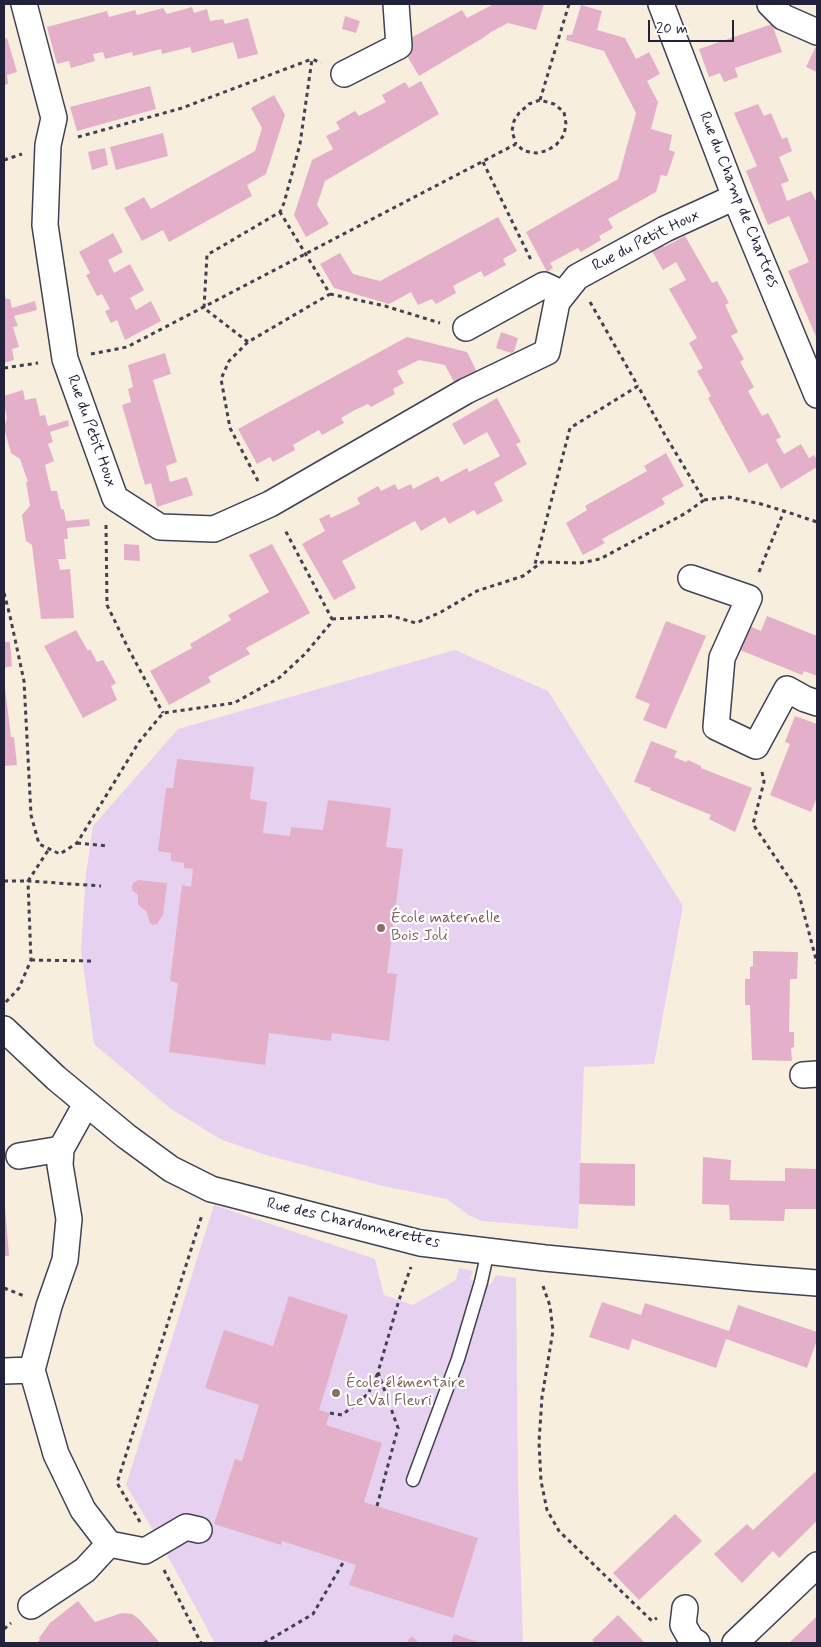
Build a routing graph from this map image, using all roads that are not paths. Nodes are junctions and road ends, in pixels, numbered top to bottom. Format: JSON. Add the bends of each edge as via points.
{"nodes":[{"id":1,"x":24,"y":4,"type":"edge"},
{"id":2,"x":396,"y":4,"type":"edge"},
{"id":3,"x":660,"y":4,"type":"edge"},
{"id":4,"x":770,"y":4,"type":"edge"},
{"id":5,"x":817,"y":32,"type":"edge"},
{"id":6,"x":344,"y":74,"type":"road end"},
{"id":7,"x":735,"y":197,"type":"junction"},
{"id":8,"x":561,"y":285,"type":"junction"},
{"id":9,"x":466,"y":328,"type":"road end"},
{"id":10,"x":817,"y":395,"type":"edge"},
{"id":11,"x":691,"y":578,"type":"dead end"},
{"id":12,"x":817,"y":703,"type":"edge"},
{"id":13,"x":4,"y":1029,"type":"edge"},
{"id":14,"x":86,"y":1104,"type":"junction"},
{"id":15,"x":61,"y":1149,"type":"junction"},
{"id":16,"x":20,"y":1156,"type":"dead end"},
{"id":17,"x":488,"y":1251,"type":"junction"},
{"id":18,"x":817,"y":1283,"type":"edge"},
{"id":19,"x":32,"y":1370,"type":"junction"},
{"id":20,"x":4,"y":1371,"type":"edge"},
{"id":21,"x":412,"y":1480,"type":"dead end"},
{"id":22,"x":199,"y":1530,"type":"dead end"},
{"id":23,"x":108,"y":1544,"type":"junction"},
{"id":24,"x":817,"y":1565,"type":"edge"},
{"id":25,"x":31,"y":1606,"type":"dead end"},
{"id":26,"x":685,"y":1608,"type":"road end"},
{"id":27,"x":697,"y":1643,"type":"edge"},
{"id":28,"x":735,"y":1643,"type":"edge"}],
"edges":[{"from":1,"to":8,"type":"street","name":"Rue du Petit Houx","via":[[54,118],[48,145],[45,225],[65,358],[115,498],[160,527],[214,529],[270,504],[466,391],[547,352]]},
{"from":2,"to":6,"type":"street","via":[[398,46]]},
{"from":3,"to":7,"type":"street","name":"Rue du Champ de Chartres"},
{"from":4,"to":5,"type":"street","via":[[783,17]]},
{"from":7,"to":8,"type":"street","name":"Rue du Petit Houx","via":[[665,228]]},
{"from":7,"to":10,"type":"street","name":"Rue du Champ de Chartres"},
{"from":8,"to":9,"type":"street","name":"Rue du Petit Houx"},
{"from":11,"to":12,"type":"street","via":[[749,598],[722,658],[716,727],[756,746],[787,689]]},
{"from":13,"to":14,"type":"street","name":"Rue des Chardonnerettes"},
{"from":14,"to":15,"type":"street"},
{"from":14,"to":17,"type":"street","name":"Rue des Chardonnerettes","via":[[171,1169],[211,1189],[420,1243]]},
{"from":15,"to":16,"type":"street"},
{"from":15,"to":19,"type":"street","via":[[60,1165],[69,1219],[64,1260]]},
{"from":17,"to":18,"type":"street","name":"Rue des Chardonnerettes"},
{"from":17,"to":21,"type":"lane","via":[[458,1359]]},
{"from":19,"to":20,"type":"street"},
{"from":19,"to":23,"type":"street","via":[[56,1454],[83,1510]]},
{"from":22,"to":23,"type":"street","via":[[186,1527],[145,1551]]},
{"from":23,"to":25,"type":"street","via":[[85,1570]]},
{"from":24,"to":28,"type":"street"},
{"from":26,"to":27,"type":"street","via":[[683,1625]]}]}
